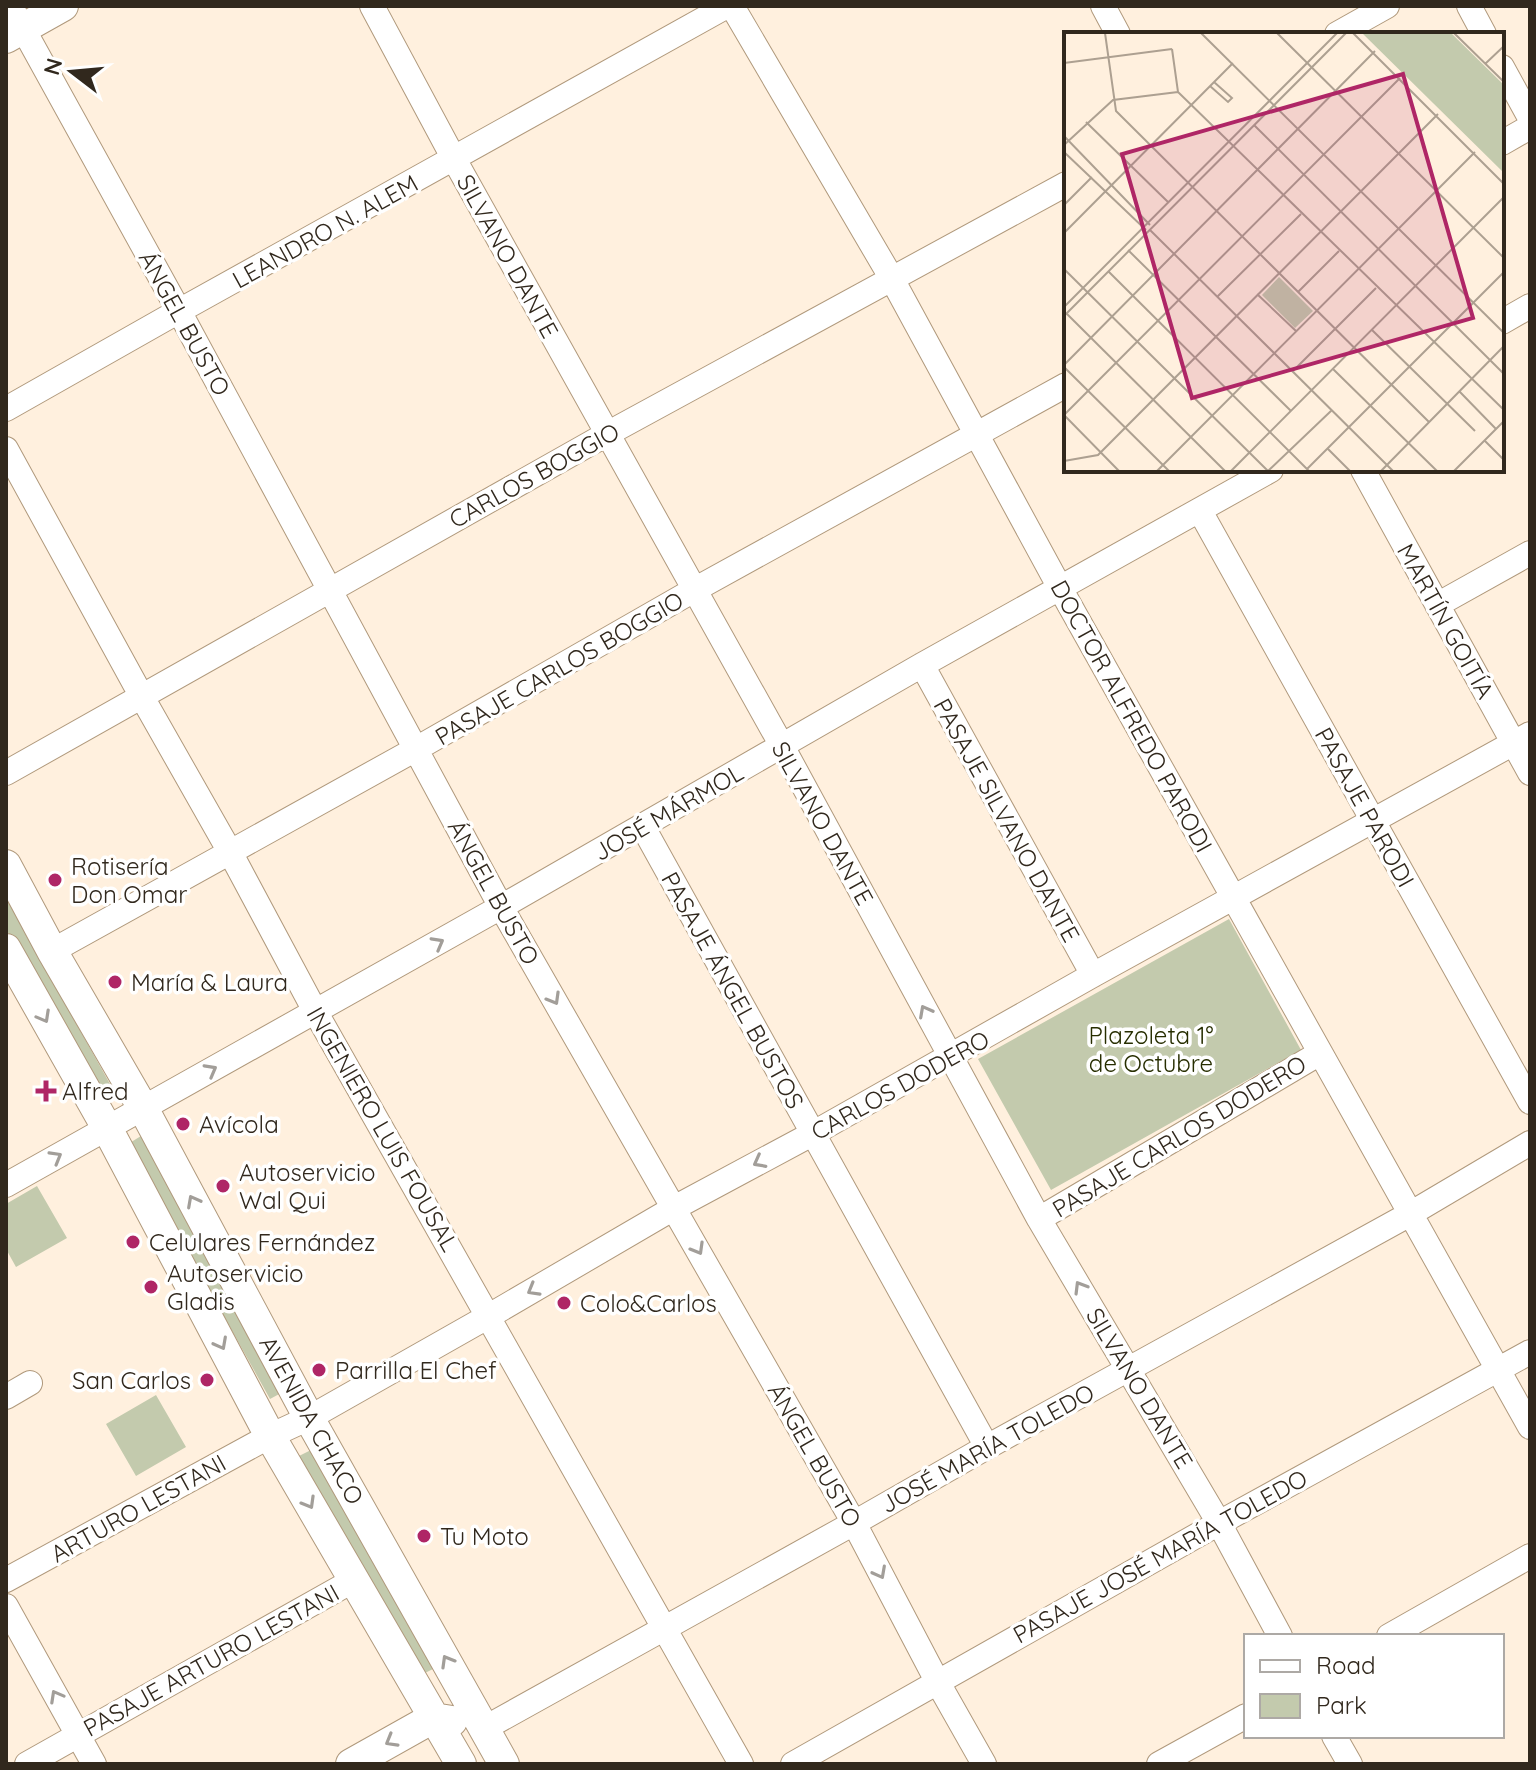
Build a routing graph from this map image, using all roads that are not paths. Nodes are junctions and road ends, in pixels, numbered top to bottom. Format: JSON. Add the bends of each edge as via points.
{"nodes":[{"id":1,"x":63,"y":6,"type":"edge"},
{"id":2,"x":372,"y":6,"type":"edge"},
{"id":3,"x":730,"y":6,"type":"edge"},
{"id":4,"x":1103,"y":6,"type":"edge"},
{"id":5,"x":1387,"y":6,"type":"edge"},
{"id":6,"x":1469,"y":6,"type":"edge"},
{"id":7,"x":16,"y":21,"type":"edge"},
{"id":8,"x":1117,"y":32,"type":"edge"},
{"id":9,"x":1341,"y":32,"type":"edge"},
{"id":10,"x":1483,"y":32,"type":"edge"},
{"id":11,"x":1504,"y":71,"type":"edge"},
{"id":12,"x":1530,"y":118,"type":"edge"},
{"id":13,"x":1530,"y":127,"type":"edge"},
{"id":14,"x":1504,"y":142,"type":"edge"},
{"id":15,"x":454,"y":159,"type":"junction"},
{"id":16,"x":1064,"y":185,"type":"edge"},
{"id":17,"x":892,"y":279,"type":"junction"},
{"id":18,"x":1530,"y":306,"type":"edge"},
{"id":19,"x":179,"y":311,"type":"junction"},
{"id":20,"x":1504,"y":321,"type":"edge"},
{"id":21,"x":1064,"y":386,"type":"edge"},
{"id":22,"x":6,"y":409,"type":"edge"},
{"id":23,"x":607,"y":434,"type":"junction"},
{"id":24,"x":975,"y":435,"type":"junction"},
{"id":25,"x":6,"y":449,"type":"edge"},
{"id":26,"x":1268,"y":472,"type":"edge"},
{"id":27,"x":1364,"y":472,"type":"edge"},
{"id":28,"x":1200,"y":511,"type":"junction"},
{"id":29,"x":1530,"y":553,"type":"edge"},
{"id":30,"x":1060,"y":588,"type":"junction"},
{"id":31,"x":330,"y":590,"type":"junction"},
{"id":32,"x":694,"y":590,"type":"junction"},
{"id":33,"x":1437,"y":605,"type":"junction"},
{"id":34,"x":922,"y":665,"type":"junction"},
{"id":35,"x":142,"y":697,"type":"junction"},
{"id":36,"x":1522,"y":739,"type":"edge"},
{"id":37,"x":782,"y":746,"type":"junction"},
{"id":38,"x":416,"y":749,"type":"junction"},
{"id":39,"x":6,"y":773,"type":"edge"},
{"id":40,"x":1530,"y":773,"type":"edge"},
{"id":41,"x":1373,"y":821,"type":"junction"},
{"id":42,"x":643,"y":827,"type":"junction"},
{"id":43,"x":230,"y":852,"type":"junction"},
{"id":44,"x":6,"y":865,"type":"edge"},
{"id":45,"x":1234,"y":897,"type":"junction"},
{"id":46,"x":501,"y":907,"type":"junction"},
{"id":47,"x":6,"y":949,"type":"edge"},
{"id":48,"x":52,"y":951,"type":"junction"},
{"id":49,"x":1093,"y":975,"type":"junction"},
{"id":50,"x":315,"y":1011,"type":"junction"},
{"id":51,"x":1320,"y":1053,"type":"junction"},
{"id":52,"x":950,"y":1057,"type":"junction"},
{"id":53,"x":1530,"y":1102,"type":"edge"},
{"id":54,"x":143,"y":1108,"type":"junction"},
{"id":55,"x":107,"y":1128,"type":"junction"},
{"id":56,"x":812,"y":1134,"type":"junction"},
{"id":57,"x":1530,"y":1143,"type":"edge"},
{"id":58,"x":6,"y":1185,"type":"edge"},
{"id":59,"x":674,"y":1208,"type":"junction"},
{"id":60,"x":1410,"y":1214,"type":"junction"},
{"id":61,"x":1039,"y":1219,"type":"junction"},
{"id":62,"x":489,"y":1316,"type":"junction"},
{"id":63,"x":1530,"y":1352,"type":"edge"},
{"id":64,"x":1129,"y":1368,"type":"junction"},
{"id":65,"x":1498,"y":1370,"type":"junction"},
{"id":66,"x":30,"y":1383,"type":"dead end"},
{"id":67,"x":6,"y":1397,"type":"edge"},
{"id":68,"x":309,"y":1418,"type":"junction"},
{"id":69,"x":1530,"y":1427,"type":"edge"},
{"id":70,"x":270,"y":1436,"type":"junction"},
{"id":71,"x":987,"y":1447,"type":"junction"},
{"id":72,"x":854,"y":1523,"type":"junction"},
{"id":73,"x":1219,"y":1523,"type":"junction"},
{"id":74,"x":1530,"y":1556,"type":"edge"},
{"id":75,"x":6,"y":1580,"type":"edge"},
{"id":76,"x":354,"y":1580,"type":"junction"},
{"id":77,"x":6,"y":1606,"type":"edge"},
{"id":78,"x":664,"y":1629,"type":"junction"},
{"id":79,"x":1279,"y":1634,"type":"edge"},
{"id":80,"x":1393,"y":1634,"type":"edge"},
{"id":81,"x":937,"y":1681,"type":"junction"},
{"id":82,"x":1244,"y":1717,"type":"edge"},
{"id":83,"x":433,"y":1718,"type":"junction"},
{"id":84,"x":485,"y":1728,"type":"junction"},
{"id":85,"x":78,"y":1735,"type":"junction"},
{"id":86,"x":1335,"y":1738,"type":"edge"},
{"id":87,"x":27,"y":1764,"type":"edge"},
{"id":88,"x":94,"y":1764,"type":"edge"},
{"id":89,"x":351,"y":1764,"type":"edge"},
{"id":90,"x":461,"y":1764,"type":"edge"},
{"id":91,"x":475,"y":1764,"type":"edge"},
{"id":92,"x":504,"y":1764,"type":"edge"},
{"id":93,"x":741,"y":1764,"type":"edge"},
{"id":94,"x":793,"y":1764,"type":"edge"},
{"id":95,"x":984,"y":1764,"type":"edge"},
{"id":96,"x":1159,"y":1764,"type":"edge"},
{"id":97,"x":1350,"y":1764,"type":"edge"}],
"edges":[{"from":1,"to":7,"type":"main road"},
{"from":2,"to":15,"type":"street","name":"SILVANO DANTE"},
{"from":3,"to":15,"type":"street","name":"LEANDRO N. ALEM"},
{"from":3,"to":17,"type":"street","name":"DOCTOR ALFREDO PARODI"},
{"from":4,"to":8,"type":"street"},
{"from":5,"to":9,"type":"street"},
{"from":6,"to":10,"type":"street"},
{"from":7,"to":19,"type":"street","name":"ÁNGEL BUSTO"},
{"from":11,"to":12,"type":"street"},
{"from":13,"to":14,"type":"street"},
{"from":15,"to":19,"type":"street","name":"LEANDRO N. ALEM"},
{"from":15,"to":23,"type":"street","name":"SILVANO DANTE"},
{"from":16,"to":17,"type":"street","name":"CARLOS BOGGIO"},
{"from":17,"to":23,"type":"street","name":"CARLOS BOGGIO"},
{"from":17,"to":24,"type":"street","name":"DOCTOR ALFREDO PARODI"},
{"from":18,"to":20,"type":"street"},
{"from":19,"to":22,"type":"street","name":"LEANDRO N. ALEM"},
{"from":19,"to":31,"type":"street","name":"ÁNGEL BUSTO"},
{"from":21,"to":24,"type":"street","name":"PASAJE CARLOS BOGGIO"},
{"from":23,"to":31,"type":"street","name":"CARLOS BOGGIO"},
{"from":23,"to":32,"type":"street","name":"SILVANO DANTE"},
{"from":24,"to":30,"type":"street","name":"DOCTOR ALFREDO PARODI"},
{"from":24,"to":32,"type":"street","name":"PASAJE CARLOS BOGGIO"},
{"from":25,"to":35,"type":"street","name":"INGENIERO LUIS FOUSAL"},
{"from":26,"to":28,"type":"street","name":"JOSÉ MÁRMOL"},
{"from":27,"to":33,"type":"street","name":"MARTÍN GOITÍA"},
{"from":28,"to":30,"type":"street","name":"JOSÉ MÁRMOL"},
{"from":28,"to":41,"type":"street","name":"PASAJE PARODI"},
{"from":29,"to":33,"type":"street"},
{"from":30,"to":34,"type":"street","name":"JOSÉ MÁRMOL"},
{"from":30,"to":45,"type":"street","name":"DOCTOR ALFREDO PARODI"},
{"from":31,"to":35,"type":"street","name":"CARLOS BOGGIO"},
{"from":31,"to":38,"type":"street","name":"ÁNGEL BUSTO"},
{"from":32,"to":37,"type":"street","name":"SILVANO DANTE"},
{"from":32,"to":38,"type":"street","name":"PASAJE CARLOS BOGGIO"},
{"from":33,"to":36,"type":"street","name":"MARTÍN GOITÍA"},
{"from":34,"to":37,"type":"street","name":"JOSÉ MÁRMOL"},
{"from":34,"to":49,"type":"street","name":"PASAJE SILVANO DANTE"},
{"from":35,"to":39,"type":"street","name":"CARLOS BOGGIO"},
{"from":35,"to":43,"type":"street","name":"INGENIERO LUIS FOUSAL"},
{"from":36,"to":40,"type":"street","name":"MARTÍN GOITÍA"},
{"from":36,"to":41,"type":"street","name":"CARLOS DODERO"},
{"from":37,"to":42,"type":"street","name":"JOSÉ MÁRMOL"},
{"from":52,"to":37,"type":"street","name":"SILVANO DANTE","one_way":true},
{"from":38,"to":43,"type":"street","name":"PASAJE CARLOS BOGGIO"},
{"from":38,"to":46,"type":"street","name":"ÁNGEL BUSTO"},
{"from":41,"to":45,"type":"street","name":"CARLOS DODERO"},
{"from":41,"to":53,"type":"street","name":"PASAJE PARODI"},
{"from":42,"to":46,"type":"street","name":"JOSÉ MÁRMOL"},
{"from":42,"to":56,"type":"street","name":"PASAJE ÁNGEL BUSTOS"},
{"from":43,"to":48,"type":"street","name":"PASAJE CARLOS BOGGIO"},
{"from":43,"to":50,"type":"street","name":"INGENIERO LUIS FOUSAL"},
{"from":44,"to":48,"type":"main road","name":"AVENIDA CHACO"},
{"from":45,"to":49,"type":"street","name":"CARLOS DODERO"},
{"from":45,"to":51,"type":"street","name":"DOCTOR ALFREDO PARODI"},
{"from":50,"to":46,"type":"street","name":"JOSÉ MÁRMOL","one_way":true},
{"from":46,"to":59,"type":"street","name":"ÁNGEL BUSTO","one_way":true},
{"from":47,"to":55,"type":"main road","name":"AVENIDA CHACO","one_way":true},
{"from":48,"to":54,"type":"main road","name":"AVENIDA CHACO"},
{"from":49,"to":52,"type":"street","name":"CARLOS DODERO"},
{"from":54,"to":50,"type":"street","name":"JOSÉ MÁRMOL","one_way":true},
{"from":50,"to":62,"type":"street","name":"INGENIERO LUIS FOUSAL"},
{"from":51,"to":60,"type":"street","name":"DOCTOR ALFREDO PARODI"},
{"from":51,"to":61,"type":"street","name":"PASAJE CARLOS DODERO"},
{"from":52,"to":56,"type":"street","name":"CARLOS DODERO"},
{"from":52,"to":61,"type":"street","name":"SILVANO DANTE"},
{"from":54,"to":55,"type":"street","name":"JOSÉ MÁRMOL"},
{"from":68,"to":54,"type":"main road","name":"AVENIDA CHACO","one_way":true},
{"from":58,"to":55,"type":"street","name":"JOSÉ MÁRMOL","one_way":true},
{"from":55,"to":70,"type":"main road","name":"AVENIDA CHACO","one_way":true},
{"from":56,"to":59,"type":"street","name":"CARLOS DODERO","one_way":true},
{"from":56,"to":71,"type":"street","name":"PASAJE ÁNGEL BUSTOS"},
{"from":57,"to":60,"type":"street","name":"JOSÉ MARÍA TOLEDO"},
{"from":59,"to":62,"type":"street","name":"CARLOS DODERO","one_way":true},
{"from":59,"to":72,"type":"street","name":"ÁNGEL BUSTO","one_way":true},
{"from":60,"to":64,"type":"street","name":"JOSÉ MARÍA TOLEDO"},
{"from":60,"to":65,"type":"street","name":"DOCTOR ALFREDO PARODI"},
{"from":64,"to":61,"type":"street","name":"SILVANO DANTE","one_way":true},
{"from":62,"to":68,"type":"street","name":"CARLOS DODERO"},
{"from":62,"to":78,"type":"street","name":"INGENIERO LUIS FOUSAL"},
{"from":63,"to":65,"type":"street","name":"PASAJE JOSÉ MARÍA TOLEDO"},
{"from":64,"to":71,"type":"street","name":"JOSÉ MARÍA TOLEDO"},
{"from":64,"to":73,"type":"street","name":"SILVANO DANTE"},
{"from":65,"to":69,"type":"street","name":"DOCTOR ALFREDO PARODI"},
{"from":65,"to":73,"type":"street","name":"PASAJE JOSÉ MARÍA TOLEDO"},
{"from":66,"to":67,"type":"street"},
{"from":68,"to":70,"type":"street","name":"CARLOS DODERO"},
{"from":84,"to":68,"type":"main road","name":"AVENIDA CHACO","one_way":true},
{"from":70,"to":75,"type":"street","name":"ARTURO LESTANI"},
{"from":70,"to":76,"type":"main road","name":"AVENIDA CHACO","one_way":true},
{"from":71,"to":72,"type":"street","name":"JOSÉ MARÍA TOLEDO"},
{"from":72,"to":78,"type":"street","name":"JOSÉ MARÍA TOLEDO"},
{"from":72,"to":81,"type":"street","name":"ÁNGEL BUSTO","one_way":true},
{"from":73,"to":79,"type":"street","name":"SILVANO DANTE"},
{"from":73,"to":81,"type":"street","name":"PASAJE JOSÉ MARÍA TOLEDO"},
{"from":74,"to":80,"type":"street"},
{"from":76,"to":83,"type":"main road","name":"AVENIDA CHACO"},
{"from":76,"to":85,"type":"street","name":"PASAJE ARTURO LESTANI"},
{"from":85,"to":77,"type":"street","one_way":true},
{"from":78,"to":84,"type":"street","name":"JOSÉ MARÍA TOLEDO"},
{"from":78,"to":93,"type":"street","name":"INGENIERO LUIS FOUSAL"},
{"from":81,"to":94,"type":"street","name":"PASAJE JOSÉ MARÍA TOLEDO"},
{"from":81,"to":95,"type":"street","name":"ÁNGEL BUSTO"},
{"from":82,"to":96,"type":"street"},
{"from":83,"to":84,"type":"main road"},
{"from":83,"to":89,"type":"main road","one_way":true},
{"from":83,"to":90,"type":"main road","name":"AVENIDA CHACO"},
{"from":84,"to":91,"type":"main road"},
{"from":84,"to":92,"type":"main road","name":"AVENIDA CHACO"},
{"from":85,"to":87,"type":"street","name":"PASAJE ARTURO LESTANI"},
{"from":85,"to":88,"type":"street"},
{"from":86,"to":97,"type":"street"}]}
